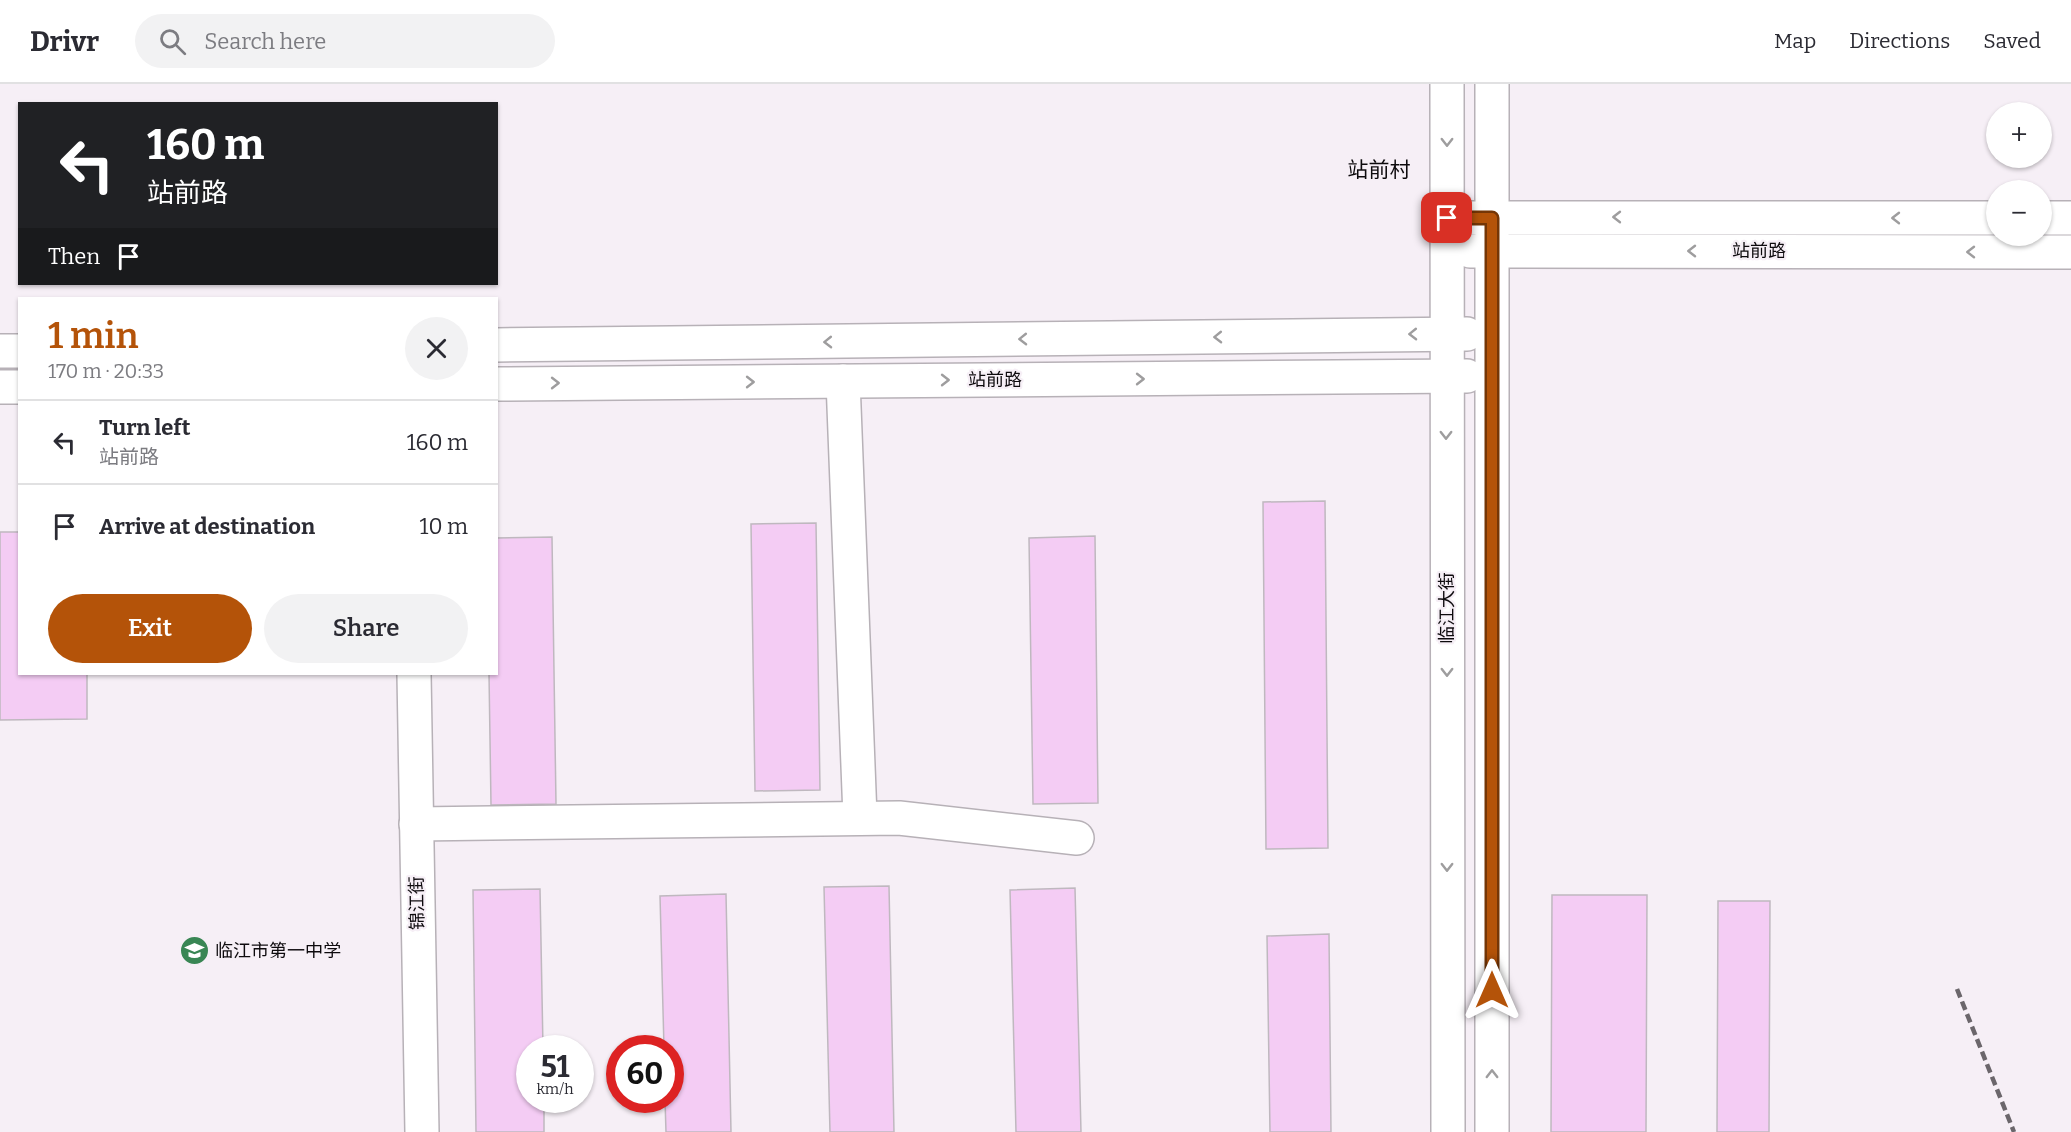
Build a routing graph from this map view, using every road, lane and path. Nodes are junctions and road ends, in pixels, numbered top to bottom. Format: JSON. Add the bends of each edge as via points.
{"nodes":[{"id":1,"x":1447,"y":84,"type":"edge"},
{"id":2,"x":1492,"y":84,"type":"edge"},
{"id":3,"x":1447,"y":218,"type":"junction"},
{"id":4,"x":1492,"y":218,"type":"junction"},
{"id":5,"x":1986,"y":218,"type":"edge"},
{"id":6,"x":2052,"y":218,"type":"edge"},
{"id":7,"x":2071,"y":218,"type":"edge"},
{"id":8,"x":1446,"y":251,"type":"junction"},
{"id":9,"x":1492,"y":251,"type":"junction"},
{"id":10,"x":2071,"y":252,"type":"edge"},
{"id":11,"x":1446,"y":334,"type":"junction"},
{"id":12,"x":1492,"y":334,"type":"junction"},
{"id":13,"x":498,"y":345,"type":"edge"},
{"id":14,"x":0,"y":351,"type":"edge"},
{"id":15,"x":18,"y":351,"type":"edge"},
{"id":16,"x":1446,"y":376,"type":"junction"},
{"id":17,"x":1493,"y":376,"type":"junction"},
{"id":18,"x":843,"y":381,"type":"junction"},
{"id":19,"x":498,"y":384,"type":"edge"},
{"id":20,"x":0,"y":387,"type":"edge"},
{"id":21,"x":18,"y":387,"type":"edge"},
{"id":22,"x":414,"y":675,"type":"edge"},
{"id":23,"x":860,"y":817,"type":"junction"},
{"id":24,"x":416,"y":824,"type":"junction"},
{"id":25,"x":1077,"y":838,"type":"dead end"},
{"id":26,"x":422,"y":1132,"type":"edge"},
{"id":27,"x":1448,"y":1132,"type":"edge"},
{"id":28,"x":1492,"y":1132,"type":"edge"}],
"edges":[{"from":1,"to":3,"type":"main road","name":"临江大街","one_way":true},
{"from":2,"to":4,"type":"main road"},
{"from":3,"to":4,"type":"main road","name":"站前路"},
{"from":3,"to":8,"type":"main road","name":"临江大街"},
{"from":5,"to":4,"type":"main road","name":"站前路","one_way":true},
{"from":4,"to":9,"type":"main road"},
{"from":6,"to":7,"type":"main road"},
{"from":8,"to":9,"type":"main road","name":"站前路"},
{"from":8,"to":11,"type":"main road","name":"临江大街"},
{"from":10,"to":9,"type":"main road","name":"站前路","one_way":true},
{"from":9,"to":12,"type":"main road"},
{"from":11,"to":12,"type":"main road"},
{"from":11,"to":13,"type":"main road","one_way":true},
{"from":11,"to":16,"type":"main road","name":"临江大街"},
{"from":12,"to":17,"type":"main road"},
{"from":14,"to":15,"type":"main road"},
{"from":16,"to":17,"type":"main road","name":"站前路"},
{"from":18,"to":16,"type":"main road","name":"站前路","one_way":true},
{"from":16,"to":27,"type":"main road","name":"临江大街","one_way":true},
{"from":28,"to":17,"type":"main road","one_way":true},
{"from":19,"to":18,"type":"main road","name":"站前路","one_way":true},
{"from":18,"to":23,"type":"main road"},
{"from":20,"to":21,"type":"main road"},
{"from":22,"to":24,"type":"main road","name":"锦江街"},
{"from":23,"to":24,"type":"main road"},
{"from":23,"to":25,"type":"main road"},
{"from":24,"to":26,"type":"main road","name":"锦江街"}]}
